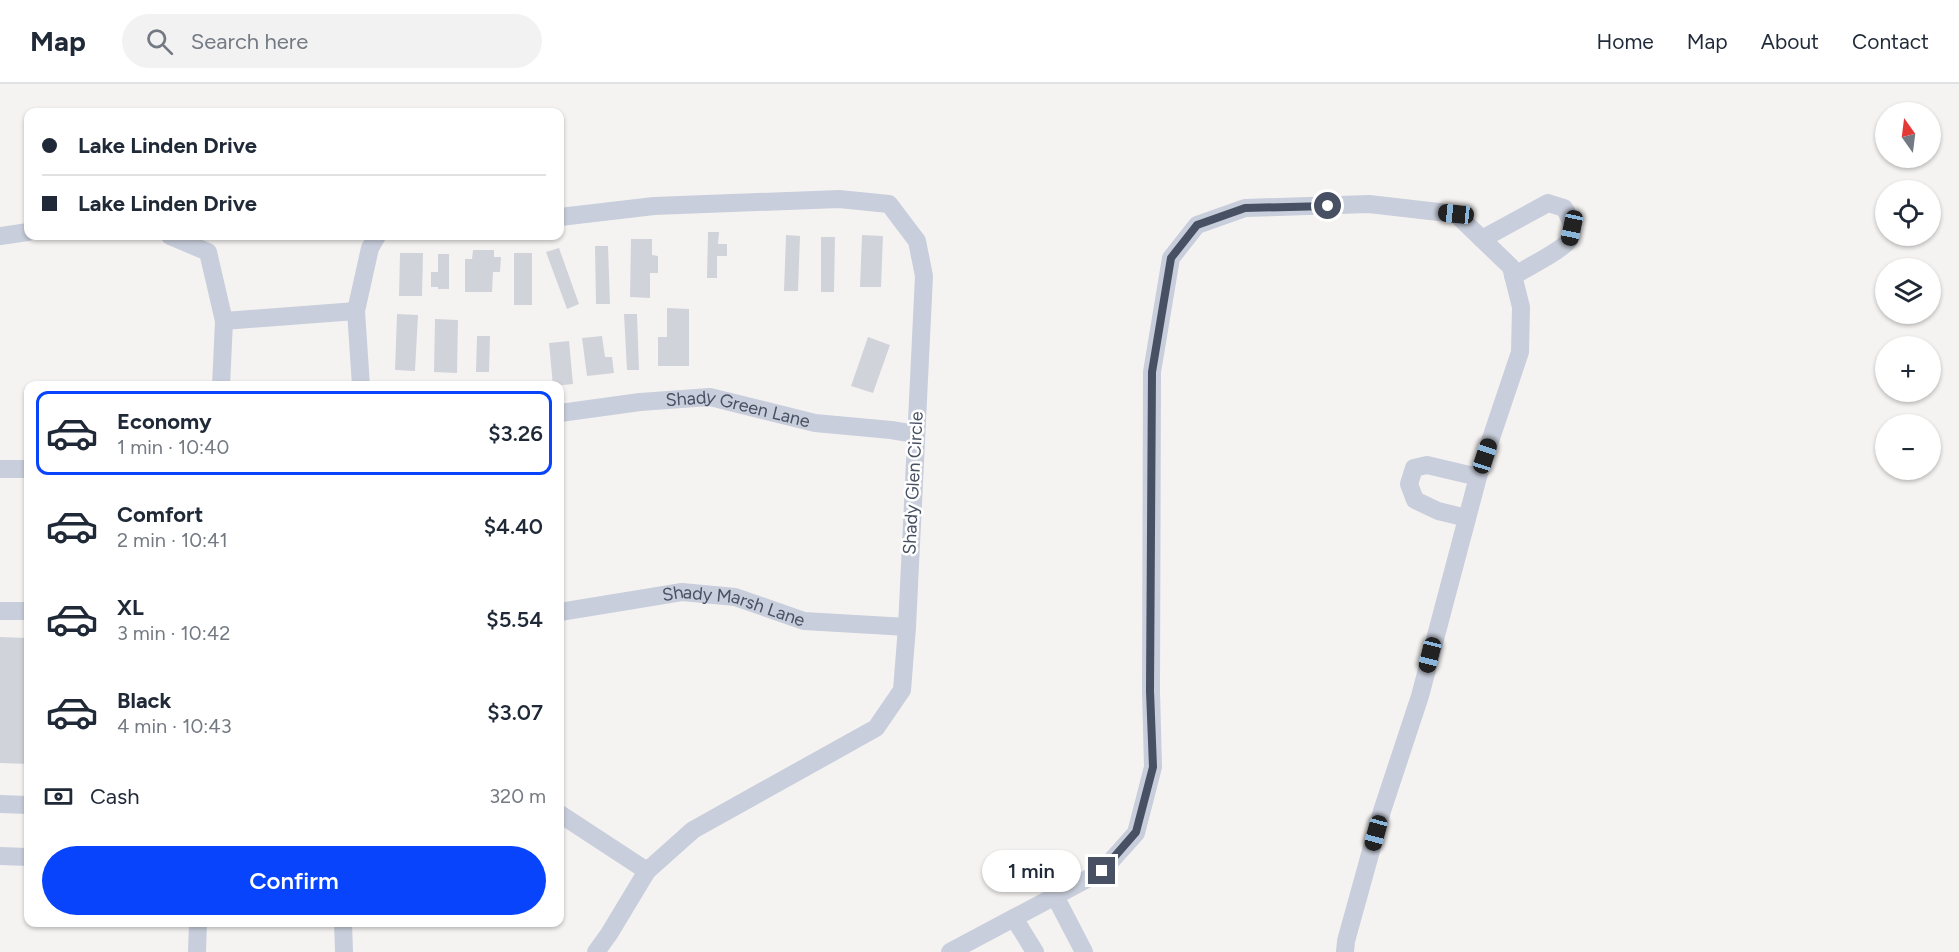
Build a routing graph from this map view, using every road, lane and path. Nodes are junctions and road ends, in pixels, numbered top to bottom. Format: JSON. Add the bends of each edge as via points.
{"nodes":[{"id":1,"x":564,"y":217,"type":"edge"},
{"id":2,"x":24,"y":233,"type":"edge"},
{"id":3,"x":0,"y":236,"type":"edge"},
{"id":4,"x":1482,"y":239,"type":"junction"},
{"id":5,"x":180,"y":240,"type":"edge"},
{"id":6,"x":375,"y":240,"type":"edge"},
{"id":7,"x":1514,"y":276,"type":"junction"},
{"id":8,"x":356,"y":311,"type":"junction"},
{"id":9,"x":224,"y":321,"type":"junction"},
{"id":10,"x":221,"y":381,"type":"edge"},
{"id":11,"x":361,"y":381,"type":"edge"},
{"id":12,"x":564,"y":412,"type":"edge"},
{"id":13,"x":915,"y":434,"type":"junction"},
{"id":14,"x":0,"y":469,"type":"edge"},
{"id":15,"x":24,"y":470,"type":"edge"},
{"id":16,"x":1478,"y":477,"type":"junction"},
{"id":17,"x":1467,"y":518,"type":"junction"},
{"id":18,"x":0,"y":611,"type":"edge"},
{"id":19,"x":24,"y":611,"type":"edge"},
{"id":20,"x":564,"y":611,"type":"edge"},
{"id":21,"x":907,"y":627,"type":"junction"},
{"id":22,"x":0,"y":804,"type":"edge"},
{"id":23,"x":24,"y":805,"type":"edge"},
{"id":24,"x":564,"y":817,"type":"edge"},
{"id":25,"x":0,"y":856,"type":"edge"},
{"id":26,"x":24,"y":857,"type":"edge"},
{"id":27,"x":647,"y":871,"type":"junction"},
{"id":28,"x":1055,"y":896,"type":"junction"},
{"id":29,"x":1014,"y":918,"type":"junction"},
{"id":30,"x":198,"y":927,"type":"edge"},
{"id":31,"x":343,"y":927,"type":"edge"},
{"id":32,"x":197,"y":952,"type":"edge"},
{"id":33,"x":344,"y":952,"type":"edge"},
{"id":34,"x":596,"y":952,"type":"edge"},
{"id":35,"x":950,"y":952,"type":"edge"},
{"id":36,"x":1035,"y":952,"type":"edge"},
{"id":37,"x":1084,"y":952,"type":"edge"},
{"id":38,"x":1346,"y":952,"type":"edge"}],
"edges":[{"from":1,"to":13,"type":"street","name":"Shady Glen Circle","via":[[654,206],[839,199],[889,204],[917,241],[924,276]]},
{"from":2,"to":3,"type":"street"},
{"from":4,"to":7,"type":"street","via":[[1511,267]]},
{"from":4,"to":7,"type":"street","via":[[1548,203],[1564,208],[1571,219],[1569,240]]},
{"from":4,"to":28,"type":"street","via":[[1456,214],[1369,204],[1245,208],[1197,225],[1171,258],[1152,372],[1153,767],[1136,832],[1102,871]]},
{"from":5,"to":9,"type":"street","via":[[208,252]]},
{"from":6,"to":8,"type":"street"},
{"from":7,"to":16,"type":"street","via":[[1521,307],[1520,352]]},
{"from":8,"to":9,"type":"street"},
{"from":8,"to":11,"type":"street"},
{"from":9,"to":10,"type":"street"},
{"from":12,"to":13,"type":"street","name":"Shady Green Lane","via":[[710,397],[815,423]]},
{"from":13,"to":21,"type":"street","name":"Shady Glen Circle"},
{"from":14,"to":15,"type":"street"},
{"from":16,"to":17,"type":"street"},
{"from":16,"to":17,"type":"street","via":[[1427,465],[1414,468],[1409,484],[1414,500]]},
{"from":17,"to":38,"type":"street","via":[[1420,696],[1382,811]]},
{"from":18,"to":19,"type":"street"},
{"from":20,"to":21,"type":"street","name":"Shady Marsh Lane","via":[[682,592],[735,597],[804,621]]},
{"from":21,"to":27,"type":"street","name":"Shady Glen Circle","via":[[902,690],[876,728],[693,830]]},
{"from":22,"to":23,"type":"street"},
{"from":24,"to":27,"type":"street"},
{"from":25,"to":26,"type":"street"},
{"from":27,"to":34,"type":"street","name":"Shady Glen Circle"},
{"from":28,"to":29,"type":"street"},
{"from":28,"to":37,"type":"street"},
{"from":29,"to":35,"type":"street"},
{"from":29,"to":36,"type":"street"},
{"from":30,"to":32,"type":"street"},
{"from":31,"to":33,"type":"street"}]}
